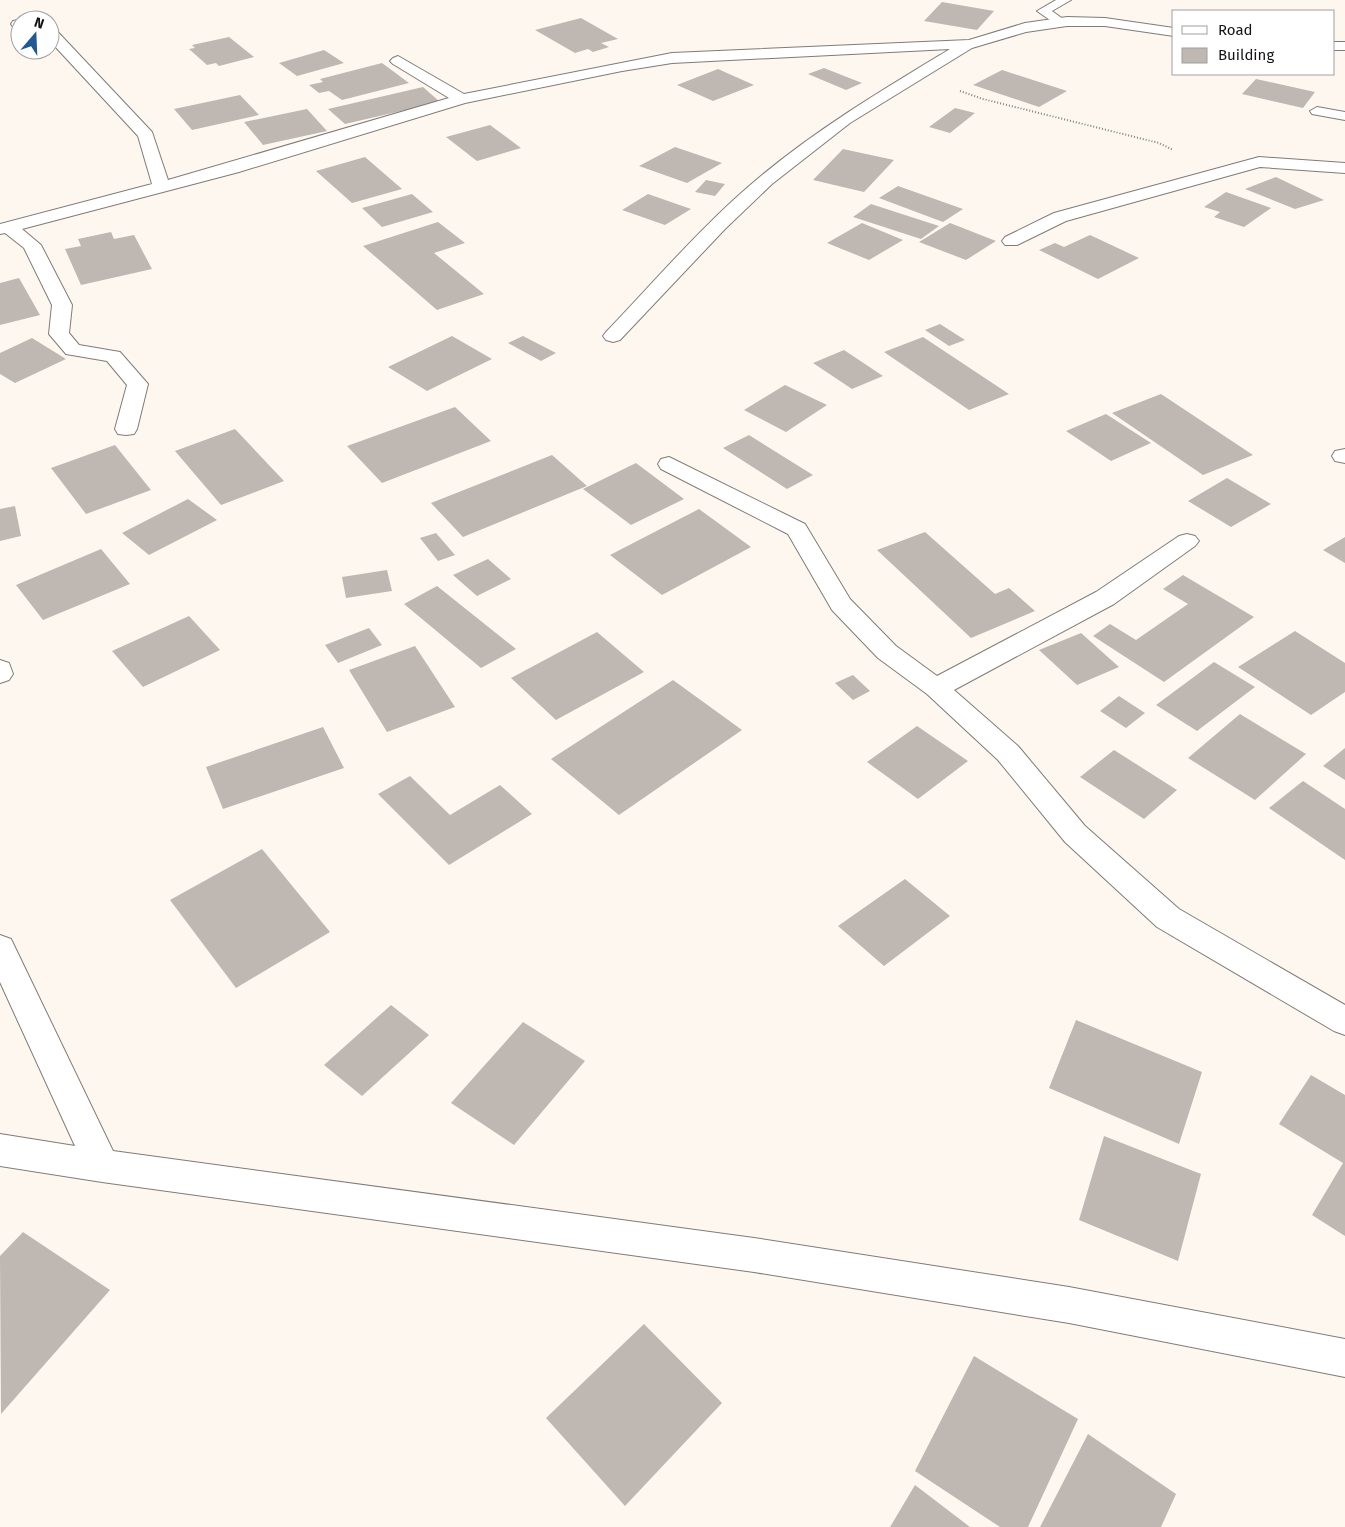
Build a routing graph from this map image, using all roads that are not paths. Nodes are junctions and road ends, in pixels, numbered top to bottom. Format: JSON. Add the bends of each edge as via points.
{"nodes":[{"id":1,"x":1065,"y":0,"type":"edge"},
{"id":2,"x":1061,"y":22,"type":"junction"},
{"id":3,"x":1172,"y":32,"type":"edge"},
{"id":4,"x":60,"y":43,"type":"edge"},
{"id":5,"x":970,"y":44,"type":"junction"},
{"id":6,"x":398,"y":61,"type":"dead end"},
{"id":7,"x":462,"y":99,"type":"junction"},
{"id":8,"x":1317,"y":111,"type":"dead end"},
{"id":9,"x":1345,"y":116,"type":"edge"},
{"id":10,"x":1345,"y":168,"type":"edge"},
{"id":11,"x":162,"y":187,"type":"junction"},
{"id":12,"x":4,"y":228,"type":"edge"},
{"id":13,"x":1011,"y":241,"type":"dead end"},
{"id":14,"x":612,"y":336,"type":"dead end"},
{"id":15,"x":126,"y":429,"type":"dead end"},
{"id":16,"x":669,"y":464,"type":"dead end"},
{"id":17,"x":1187,"y":541,"type":"dead end"},
{"id":18,"x":0,"y":670,"type":"edge"},
{"id":19,"x":0,"y":674,"type":"edge"},
{"id":20,"x":936,"y":688,"type":"junction"},
{"id":21,"x":0,"y":948,"type":"edge"},
{"id":22,"x":1345,"y":1021,"type":"edge"},
{"id":23,"x":0,"y":1150,"type":"edge"},
{"id":24,"x":102,"y":1166,"type":"junction"},
{"id":25,"x":1345,"y":1358,"type":"edge"}],
"edges":[{"from":1,"to":2,"type":"lane","via":[[1043,11]]},
{"from":2,"to":3,"type":"street","via":[[1083,21]]},
{"from":2,"to":5,"type":"street","via":[[1002,33]]},
{"from":4,"to":11,"type":"street","via":[[146,135]]},
{"from":5,"to":7,"type":"street","via":[[672,58]]},
{"from":5,"to":14,"type":"street","via":[[844,120],[766,180]]},
{"from":6,"to":7,"type":"street"},
{"from":7,"to":11,"type":"street"},
{"from":8,"to":9,"type":"lane"},
{"from":10,"to":13,"type":"street","via":[[1259,162],[1060,217]]},
{"from":11,"to":12,"type":"street"},
{"from":12,"to":15,"type":"street","via":[[32,245],[62,305],[59,334],[73,350],[113,356],[138,384]]},
{"from":16,"to":20,"type":"street","via":[[797,529],[841,604],[887,652]]},
{"from":17,"to":20,"type":"street","via":[[1105,598]]},
{"from":18,"to":19,"type":"street"},
{"from":20,"to":22,"type":"street","via":[[1008,753],[1075,834],[1168,918]]},
{"from":21,"to":24,"type":"street"},
{"from":23,"to":24,"type":"street"},
{"from":24,"to":25,"type":"street","via":[[764,1256],[1069,1305]]}]}
